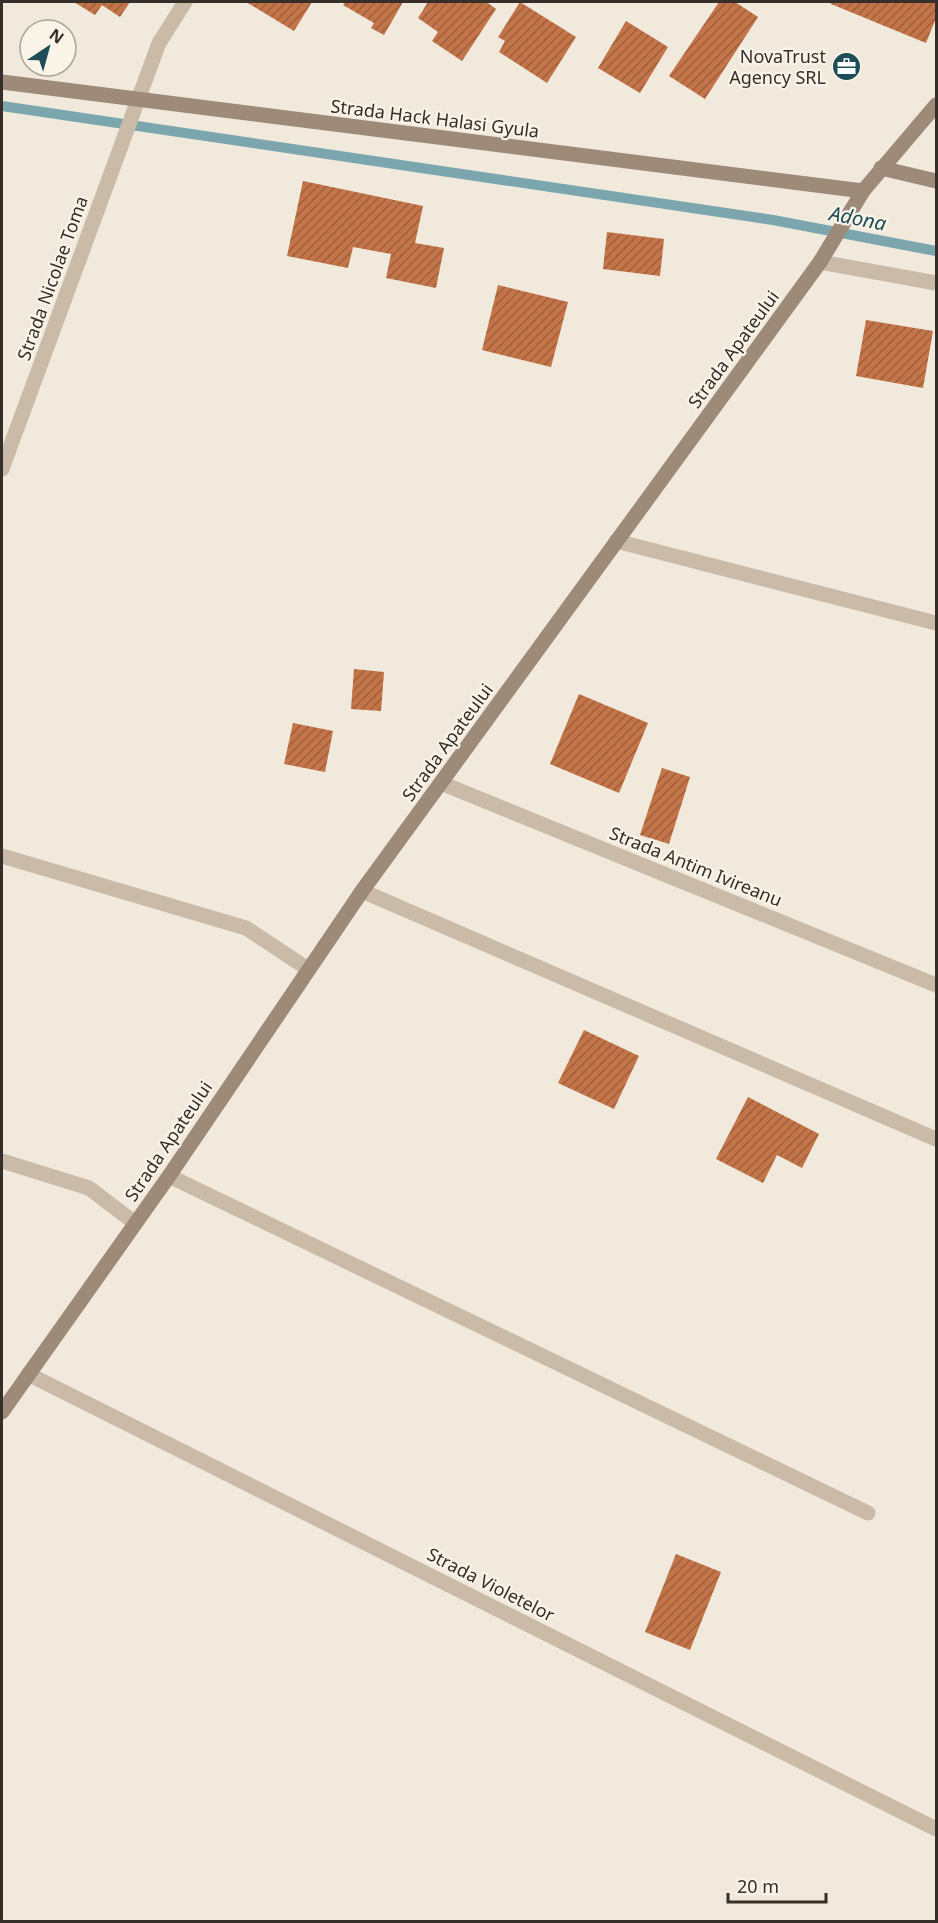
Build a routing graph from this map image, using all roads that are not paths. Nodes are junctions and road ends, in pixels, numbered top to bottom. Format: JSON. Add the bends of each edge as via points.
{"nodes":[{"id":1,"x":185,"y":2,"type":"edge"},
{"id":2,"x":2,"y":82,"type":"edge"},
{"id":3,"x":139,"y":100,"type":"junction"},
{"id":4,"x":936,"y":105,"type":"edge"},
{"id":5,"x":881,"y":168,"type":"junction"},
{"id":6,"x":936,"y":181,"type":"edge"},
{"id":7,"x":863,"y":191,"type":"junction"},
{"id":8,"x":820,"y":262,"type":"junction"},
{"id":9,"x":936,"y":283,"type":"edge"},
{"id":10,"x":2,"y":469,"type":"edge"},
{"id":11,"x":616,"y":541,"type":"junction"},
{"id":12,"x":936,"y":623,"type":"edge"},
{"id":13,"x":441,"y":783,"type":"junction"},
{"id":14,"x":2,"y":856,"type":"edge"},
{"id":15,"x":362,"y":891,"type":"junction"},
{"id":16,"x":308,"y":969,"type":"junction"},
{"id":17,"x":936,"y":985,"type":"edge"},
{"id":18,"x":936,"y":1139,"type":"edge"},
{"id":19,"x":2,"y":1161,"type":"edge"},
{"id":20,"x":169,"y":1176,"type":"junction"},
{"id":21,"x":135,"y":1223,"type":"junction"},
{"id":22,"x":28,"y":1374,"type":"junction"},
{"id":23,"x":2,"y":1412,"type":"edge"},
{"id":24,"x":868,"y":1513,"type":"dead end"},
{"id":25,"x":936,"y":1828,"type":"edge"}],
"edges":[{"from":1,"to":3,"type":"street","name":"Strada Nicolae Toma","via":[[159,43]]},
{"from":2,"to":3,"type":"street","name":"Strada Hack Halasi Gyula"},
{"from":3,"to":7,"type":"street","name":"Strada Hack Halasi Gyula"},
{"from":3,"to":10,"type":"street","name":"Strada Nicolae Toma"},
{"from":4,"to":5,"type":"street","name":"Strada Apateului"},
{"from":5,"to":6,"type":"street"},
{"from":5,"to":7,"type":"street","name":"Strada Apateului"},
{"from":7,"to":8,"type":"street","name":"Strada Apateului"},
{"from":8,"to":9,"type":"street"},
{"from":8,"to":11,"type":"street","name":"Strada Apateului"},
{"from":11,"to":12,"type":"street"},
{"from":11,"to":13,"type":"street","name":"Strada Apateului"},
{"from":13,"to":15,"type":"street","name":"Strada Apateului"},
{"from":13,"to":17,"type":"street","name":"Strada Antim Ivireanu"},
{"from":14,"to":16,"type":"street","via":[[246,928]]},
{"from":15,"to":16,"type":"street","name":"Strada Apateului"},
{"from":15,"to":18,"type":"street"},
{"from":16,"to":20,"type":"street","name":"Strada Apateului"},
{"from":19,"to":21,"type":"street","via":[[89,1188]]},
{"from":20,"to":21,"type":"street","name":"Strada Apateului"},
{"from":20,"to":24,"type":"street"},
{"from":21,"to":22,"type":"street","name":"Strada Apateului"},
{"from":22,"to":23,"type":"street","name":"Strada Apateului"},
{"from":22,"to":25,"type":"street","name":"Strada Violetelor"}]}
